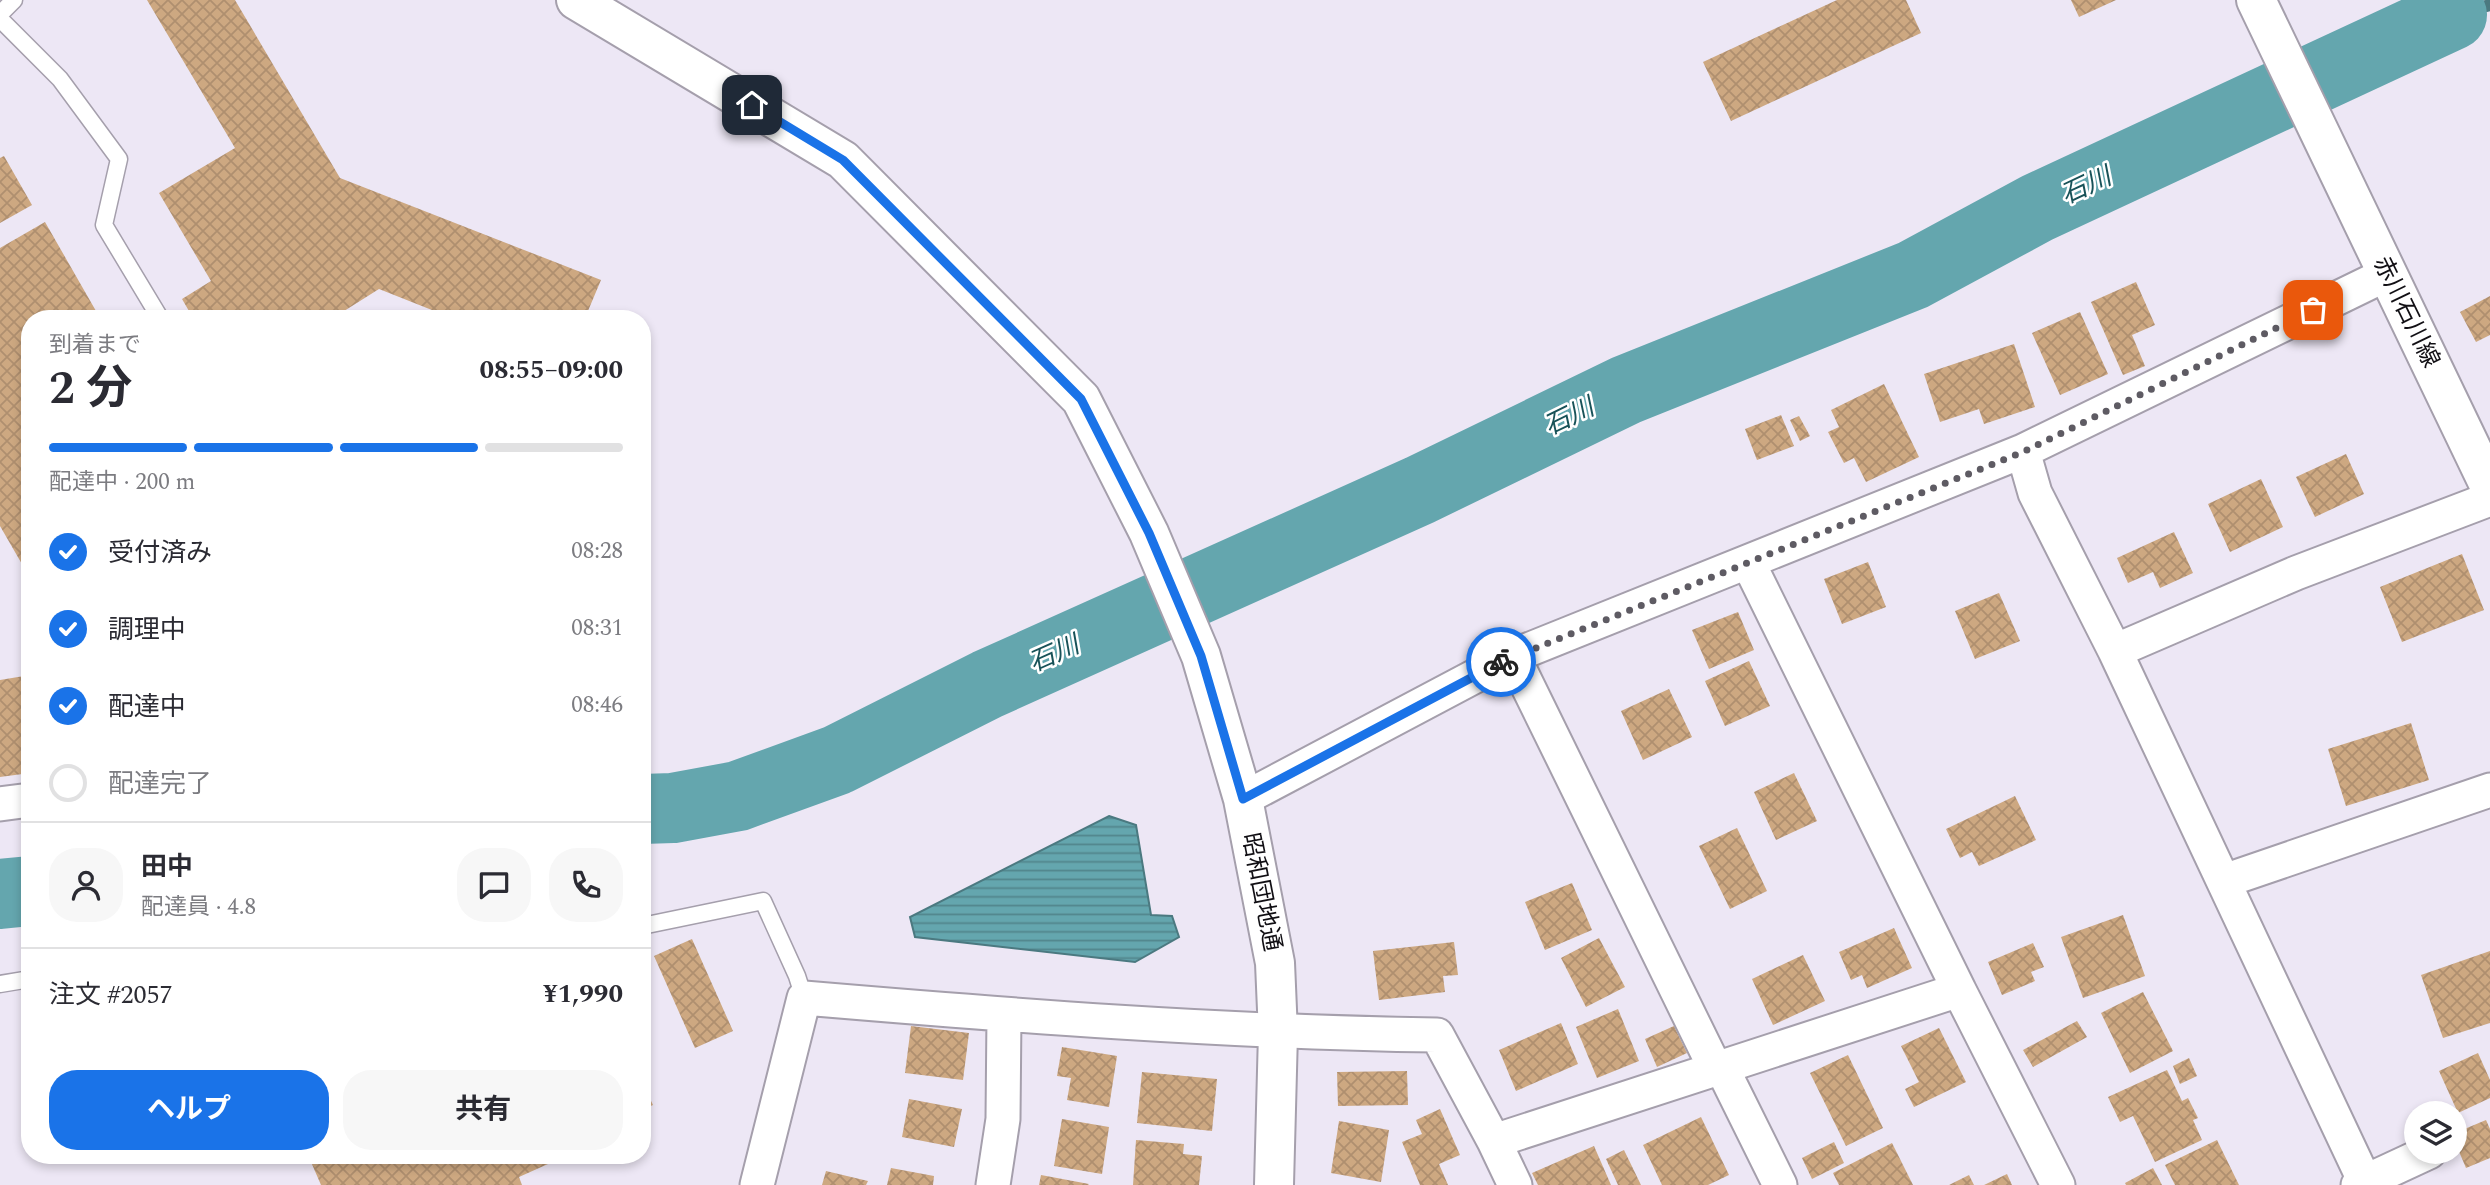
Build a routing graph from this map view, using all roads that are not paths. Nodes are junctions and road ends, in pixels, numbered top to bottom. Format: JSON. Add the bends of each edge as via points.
{"nodes":[{"id":1,"x":14,"y":0,"type":"edge"},
{"id":2,"x":576,"y":0,"type":"edge"},
{"id":3,"x":2260,"y":10,"type":"edge"},
{"id":4,"x":0,"y":14,"type":"edge"},
{"id":5,"x":0,"y":19,"type":"edge"},
{"id":6,"x":2387,"y":274,"type":"junction"},
{"id":7,"x":155,"y":310,"type":"edge"},
{"id":8,"x":2481,"y":446,"type":"edge"},
{"id":9,"x":2023,"y":452,"type":"junction"},
{"id":10,"x":2490,"y":487,"type":"edge"},
{"id":11,"x":2490,"y":499,"type":"edge"},
{"id":12,"x":1748,"y":562,"type":"junction"},
{"id":13,"x":2115,"y":651,"type":"junction"},
{"id":14,"x":1513,"y":656,"type":"junction"},
{"id":15,"x":2490,"y":790,"type":"edge"},
{"id":16,"x":1243,"y":799,"type":"junction"},
{"id":17,"x":21,"y":801,"type":"edge"},
{"id":18,"x":0,"y":804,"type":"edge"},
{"id":19,"x":2224,"y":881,"type":"junction"},
{"id":20,"x":651,"y":924,"type":"edge"},
{"id":21,"x":21,"y":980,"type":"edge"},
{"id":22,"x":0,"y":984,"type":"edge"},
{"id":23,"x":1959,"y":990,"type":"junction"},
{"id":24,"x":804,"y":999,"type":"junction"},
{"id":25,"x":1004,"y":1016,"type":"junction"},
{"id":26,"x":1278,"y":1033,"type":"junction"},
{"id":27,"x":1718,"y":1067,"type":"junction"},
{"id":28,"x":1494,"y":1141,"type":"junction"},
{"id":29,"x":2404,"y":1164,"type":"edge"},
{"id":30,"x":2362,"y":1184,"type":"edge"},
{"id":31,"x":757,"y":1185,"type":"edge"},
{"id":32,"x":993,"y":1185,"type":"edge"},
{"id":33,"x":1274,"y":1185,"type":"edge"},
{"id":34,"x":1515,"y":1185,"type":"edge"},
{"id":35,"x":1780,"y":1185,"type":"edge"},
{"id":36,"x":2058,"y":1185,"type":"edge"}],
"edges":[{"from":1,"to":4,"type":"lane"},
{"from":2,"to":16,"type":"street","name":"昭和団地通","via":[[843,160],[1081,399],[1149,533],[1201,656]]},
{"from":3,"to":6,"type":"street","name":"赤川石川線"},
{"from":5,"to":7,"type":"lane","via":[[60,79],[119,159],[104,225]]},
{"from":6,"to":8,"type":"street","name":"赤川石川線"},
{"from":6,"to":9,"type":"street"},
{"from":8,"to":10,"type":"street","name":"赤川石川線"},
{"from":9,"to":12,"type":"street"},
{"from":9,"to":13,"type":"street","via":[[2035,493]]},
{"from":11,"to":13,"type":"street","via":[[2297,573]]},
{"from":12,"to":14,"type":"street"},
{"from":12,"to":23,"type":"street"},
{"from":13,"to":19,"type":"street"},
{"from":14,"to":16,"type":"street"},
{"from":14,"to":27,"type":"street"},
{"from":15,"to":19,"type":"street"},
{"from":16,"to":26,"type":"street","name":"昭和団地通","via":[[1275,963]]},
{"from":17,"to":18,"type":"street"},
{"from":19,"to":30,"type":"street"},
{"from":20,"to":24,"type":"lane","via":[[763,901]]},
{"from":21,"to":22,"type":"lane"},
{"from":23,"to":27,"type":"street"},
{"from":23,"to":36,"type":"street"},
{"from":24,"to":25,"type":"street"},
{"from":24,"to":31,"type":"street"},
{"from":25,"to":26,"type":"street"},
{"from":25,"to":32,"type":"street","via":[[1003,1119]]},
{"from":26,"to":28,"type":"street","via":[[1437,1035]]},
{"from":26,"to":33,"type":"street","name":"昭和団地通"},
{"from":27,"to":28,"type":"street"},
{"from":27,"to":35,"type":"street"},
{"from":28,"to":34,"type":"street"},
{"from":29,"to":30,"type":"street"}]}
